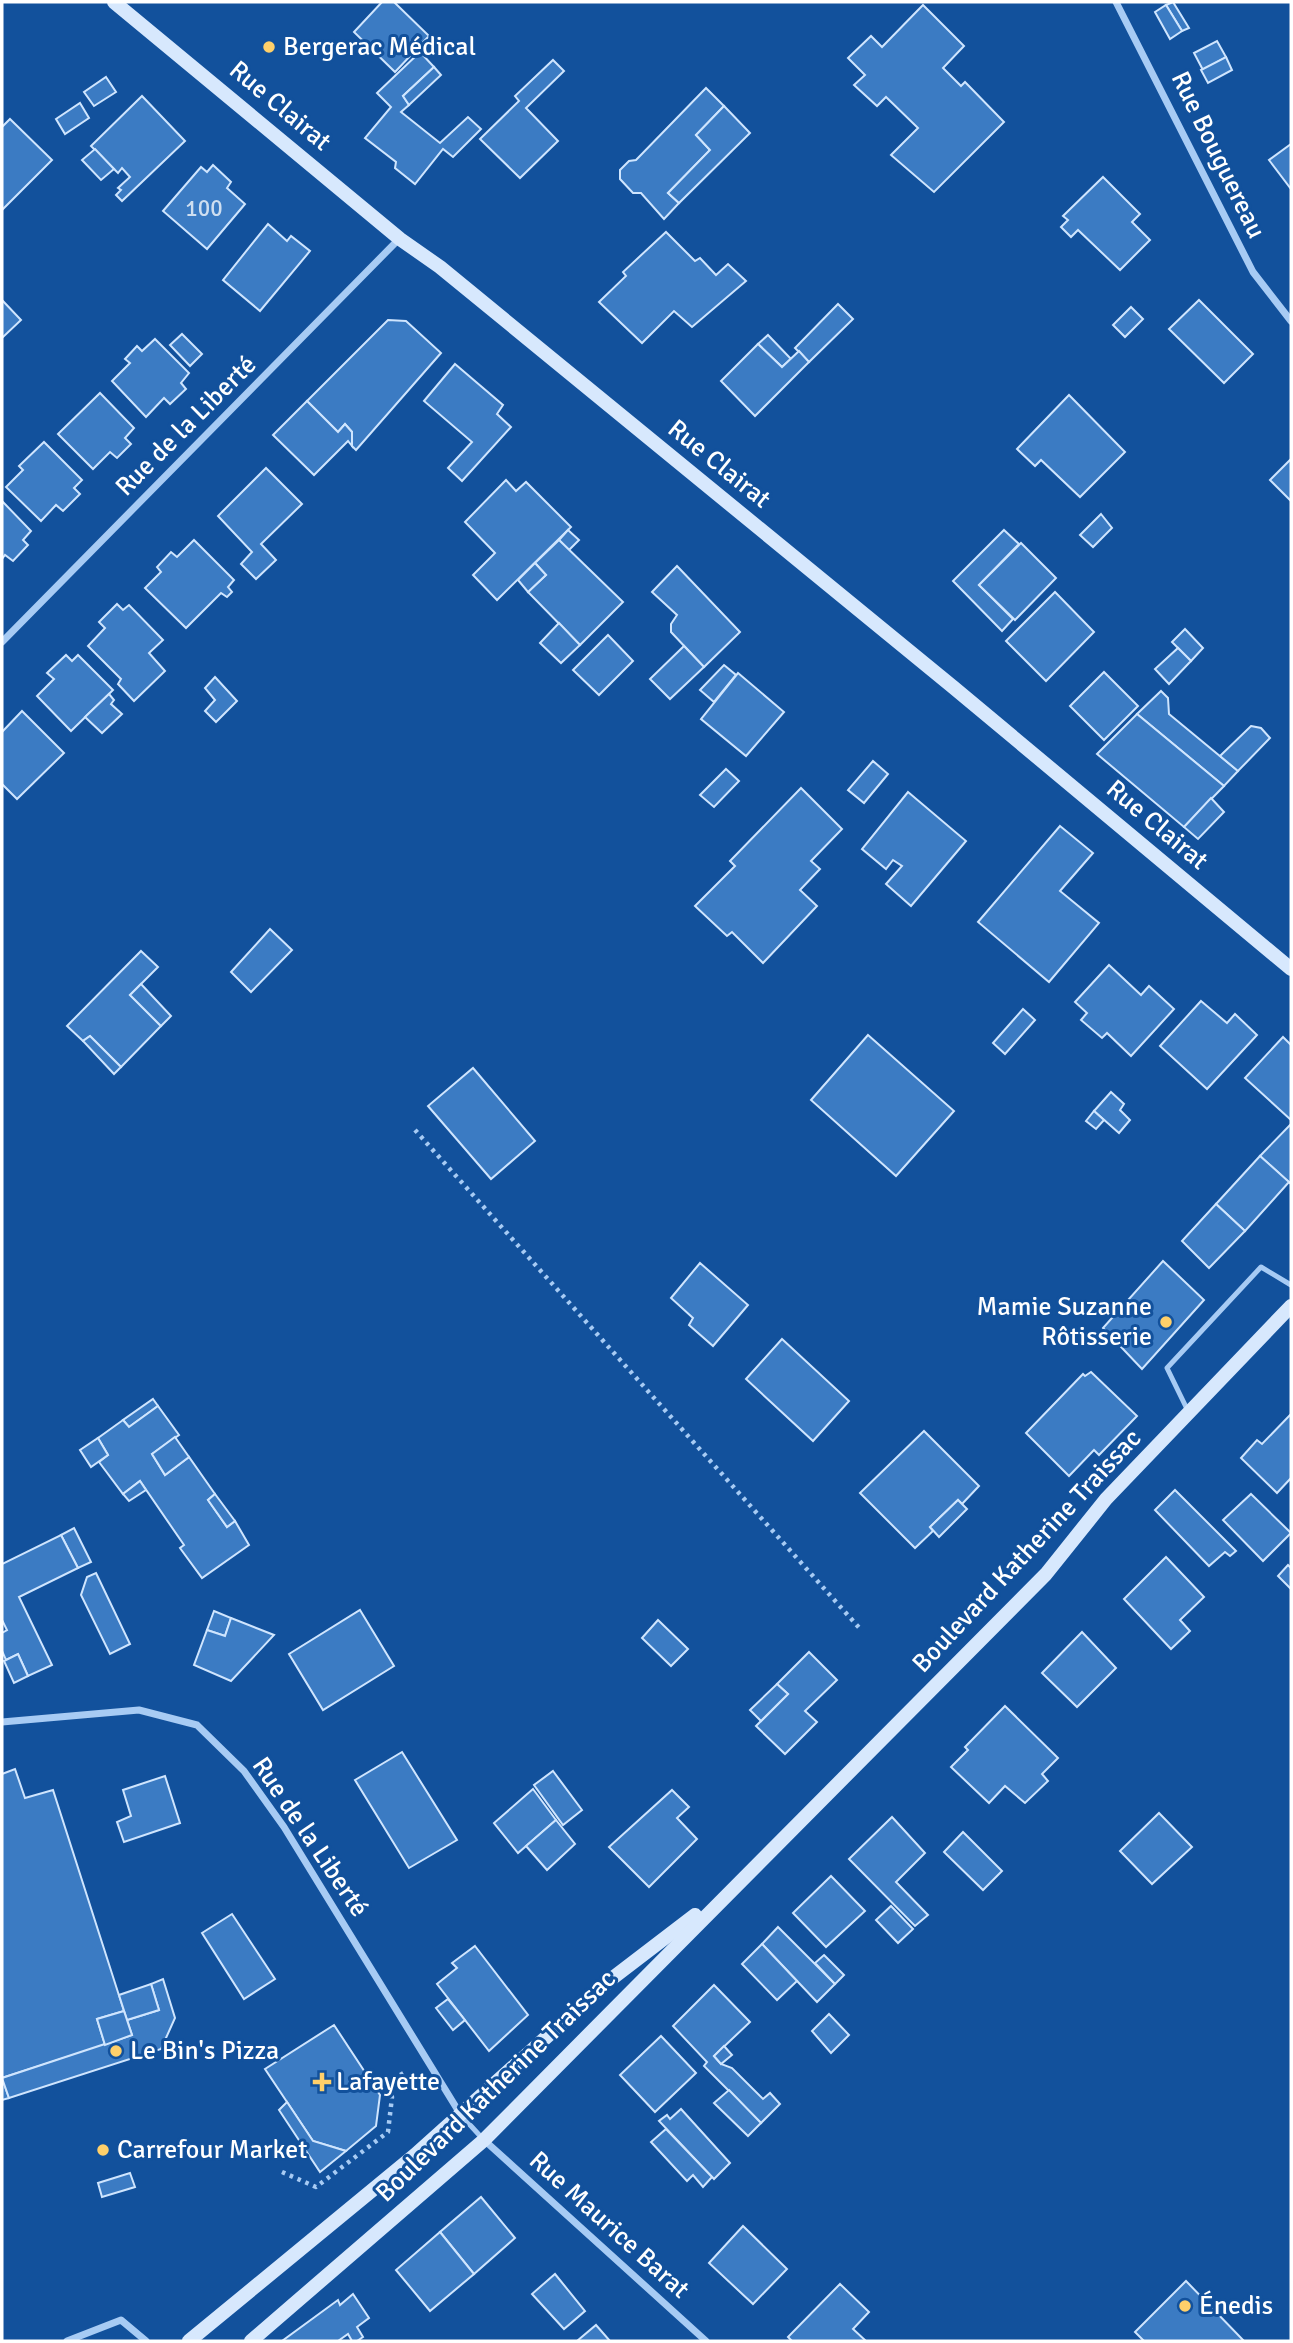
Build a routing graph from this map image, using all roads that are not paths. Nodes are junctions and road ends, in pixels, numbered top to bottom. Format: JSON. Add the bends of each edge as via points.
{"nodes":[{"id":1,"x":114,"y":2,"type":"edge"},
{"id":2,"x":1116,"y":2,"type":"edge"},
{"id":3,"x":400,"y":239,"type":"junction"},
{"id":4,"x":1291,"y":321,"type":"edge"},
{"id":5,"x":2,"y":642,"type":"edge"},
{"id":6,"x":1291,"y":969,"type":"edge"},
{"id":7,"x":1291,"y":1286,"type":"edge"},
{"id":8,"x":1291,"y":1306,"type":"edge"},
{"id":9,"x":1191,"y":1415,"type":"junction"},
{"id":10,"x":2,"y":1722,"type":"edge"},
{"id":11,"x":735,"y":1884,"type":"junction"},
{"id":12,"x":459,"y":2112,"type":"junction"},
{"id":13,"x":484,"y":2140,"type":"junction"},
{"id":14,"x":66,"y":2341,"type":"edge"},
{"id":15,"x":145,"y":2341,"type":"edge"},
{"id":16,"x":189,"y":2341,"type":"edge"},
{"id":17,"x":251,"y":2341,"type":"edge"},
{"id":18,"x":706,"y":2341,"type":"edge"}],
"edges":[{"from":1,"to":3,"type":"main road","name":"Rue Clairat"},
{"from":2,"to":4,"type":"street","name":"Rue Bouguereau","via":[[1253,272]]},
{"from":3,"to":5,"type":"street","name":"Rue de la Liberté"},
{"from":3,"to":6,"type":"main road","name":"Rue Clairat","via":[[953,687]]},
{"from":7,"to":9,"type":"lane","via":[[1261,1267],[1167,1368]]},
{"from":8,"to":9,"type":"main road","name":"Boulevard Katherine Traissac"},
{"from":9,"to":11,"type":"main road","name":"Boulevard Katherine Traissac","via":[[1106,1499],[1046,1574]]},
{"from":10,"to":12,"type":"street","name":"Rue de la Liberté","via":[[139,1710],[197,1725],[244,1771],[284,1827]]},
{"from":11,"to":12,"type":"main road","name":"Boulevard Katherine Traissac","via":[[610,1980]]},
{"from":11,"to":13,"type":"main road","name":"Boulevard Katherine Traissac"},
{"from":12,"to":13,"type":"lane"},
{"from":12,"to":16,"type":"main road","name":"Boulevard Katherine Traissac","via":[[404,2164]]},
{"from":13,"to":17,"type":"main road","name":"Boulevard Katherine Traissac"},
{"from":13,"to":18,"type":"street","name":"Rue Maurice Barat"},
{"from":14,"to":15,"type":"street","via":[[121,2320]]}]}
